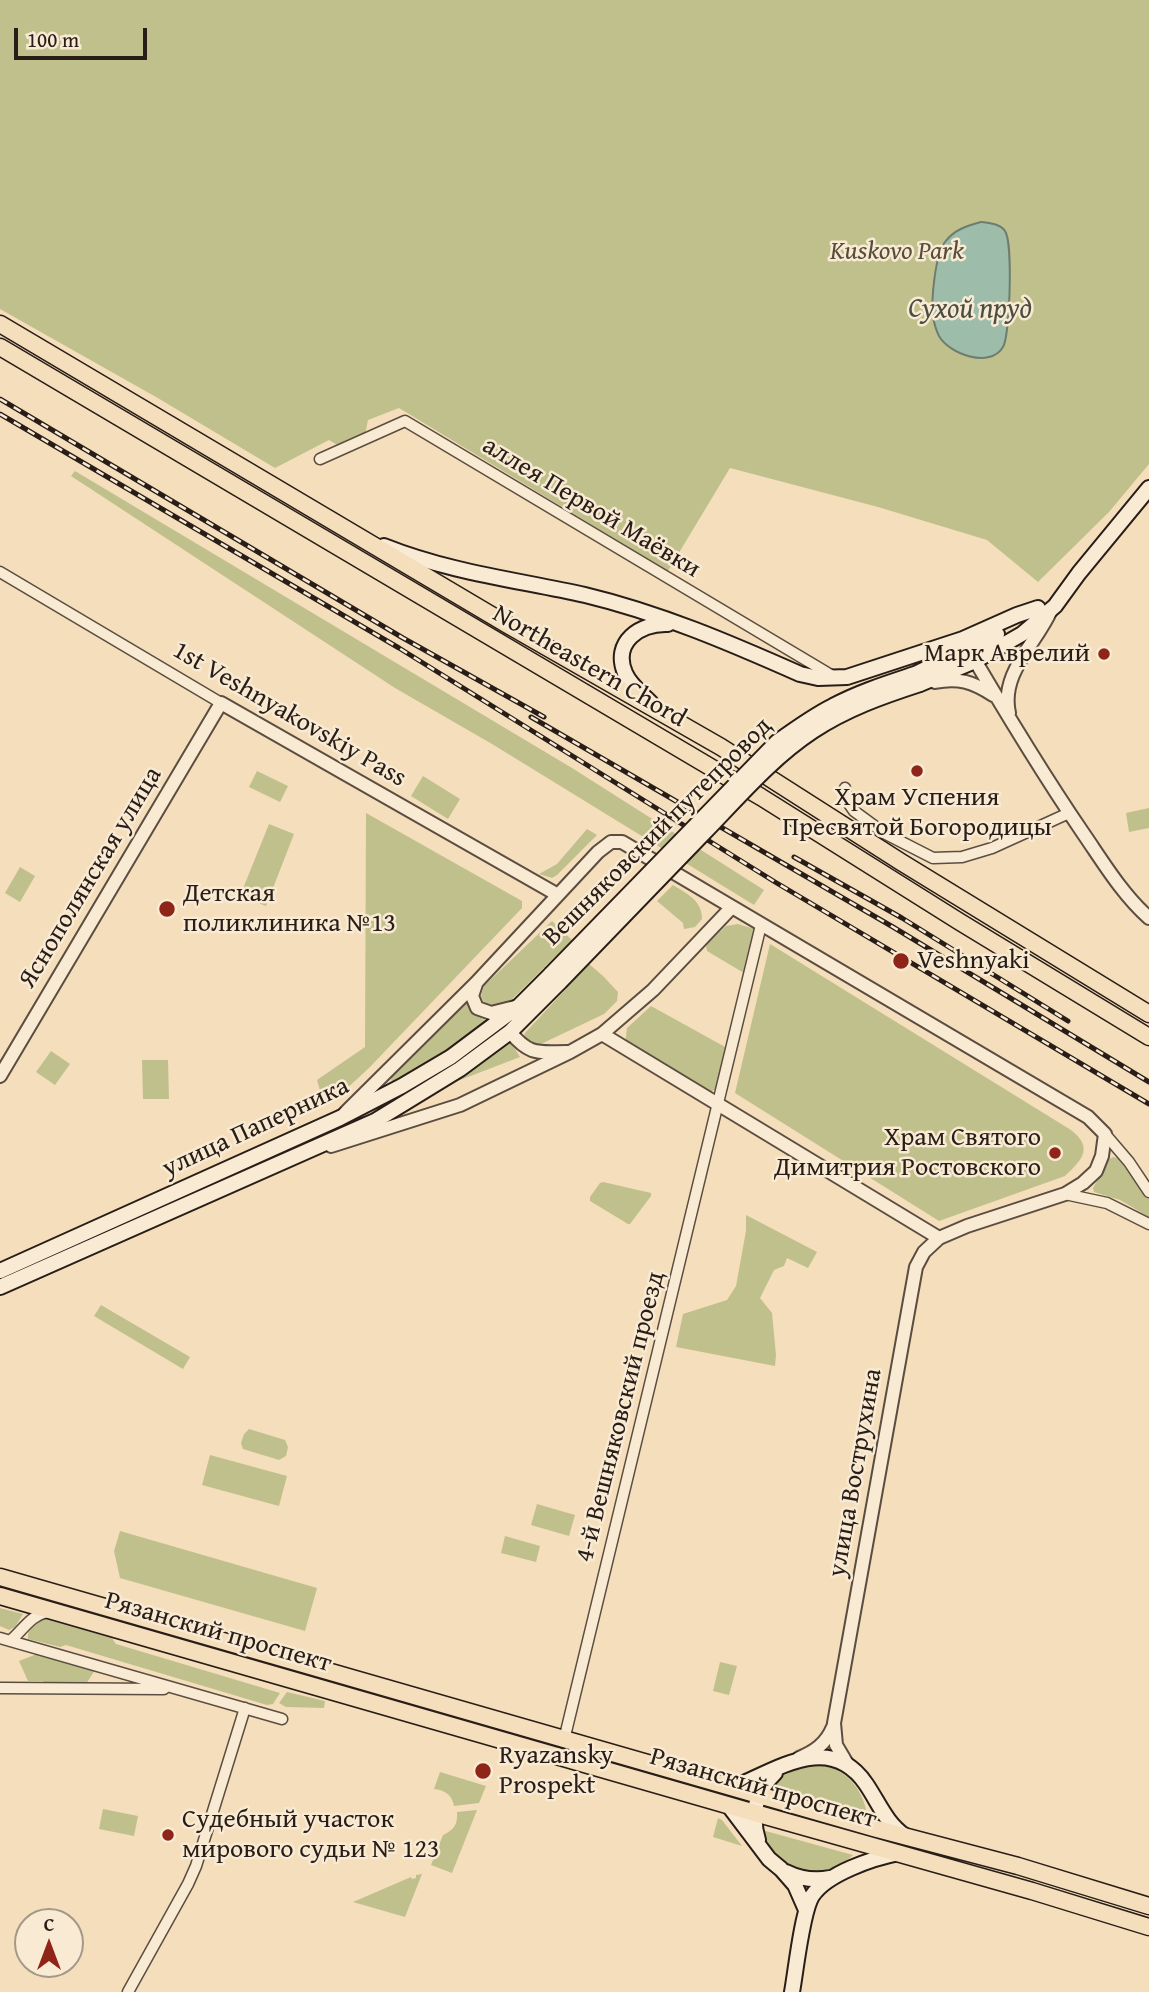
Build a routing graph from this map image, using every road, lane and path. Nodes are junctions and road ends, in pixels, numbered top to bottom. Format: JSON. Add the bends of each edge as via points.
{"nodes":[{"id":1,"x":0,"y":324,"type":"edge"},
{"id":2,"x":0,"y":347,"type":"edge"},
{"id":3,"x":320,"y":458,"type":"dead end"},
{"id":4,"x":1149,"y":488,"type":"edge"},
{"id":5,"x":358,"y":536,"type":"junction"},
{"id":6,"x":0,"y":572,"type":"edge"},
{"id":7,"x":1045,"y":608,"type":"junction"},
{"id":8,"x":682,"y":625,"type":"junction"},
{"id":9,"x":969,"y":650,"type":"junction"},
{"id":10,"x":836,"y":678,"type":"junction"},
{"id":11,"x":918,"y":679,"type":"junction"},
{"id":12,"x":996,"y":697,"type":"junction"},
{"id":13,"x":222,"y":703,"type":"junction"},
{"id":14,"x":659,"y":711,"type":"junction"},
{"id":15,"x":1012,"y":723,"type":"junction"},
{"id":16,"x":845,"y":788,"type":"dead end"},
{"id":17,"x":1069,"y":813,"type":"junction"},
{"id":18,"x":558,"y":895,"type":"junction"},
{"id":19,"x":732,"y":907,"type":"junction"},
{"id":20,"x":1149,"y":918,"type":"edge"},
{"id":21,"x":761,"y":925,"type":"junction"},
{"id":22,"x":555,"y":978,"type":"junction"},
{"id":23,"x":476,"y":983,"type":"junction"},
{"id":24,"x":519,"y":1006,"type":"junction"},
{"id":25,"x":1149,"y":1014,"type":"edge"},
{"id":26,"x":510,"y":1032,"type":"junction"},
{"id":27,"x":602,"y":1034,"type":"junction"},
{"id":28,"x":1149,"y":1037,"type":"edge"},
{"id":29,"x":570,"y":1052,"type":"junction"},
{"id":30,"x":0,"y":1076,"type":"edge"},
{"id":31,"x":718,"y":1105,"type":"junction"},
{"id":32,"x":340,"y":1118,"type":"junction"},
{"id":33,"x":1105,"y":1135,"type":"junction"},
{"id":34,"x":291,"y":1159,"type":"junction"},
{"id":35,"x":1149,"y":1192,"type":"edge"},
{"id":36,"x":1065,"y":1194,"type":"junction"},
{"id":37,"x":1149,"y":1224,"type":"edge"},
{"id":38,"x":939,"y":1238,"type":"junction"},
{"id":39,"x":0,"y":1271,"type":"edge"},
{"id":40,"x":0,"y":1287,"type":"edge"},
{"id":41,"x":0,"y":1577,"type":"edge"},
{"id":42,"x":0,"y":1596,"type":"edge"},
{"id":43,"x":54,"y":1611,"type":"junction"},
{"id":44,"x":5,"y":1639,"type":"edge"},
{"id":45,"x":108,"y":1670,"type":"junction"},
{"id":46,"x":0,"y":1688,"type":"edge"},
{"id":47,"x":105,"y":1688,"type":"junction"},
{"id":48,"x":181,"y":1689,"type":"junction"},
{"id":49,"x":245,"y":1708,"type":"junction"},
{"id":50,"x":282,"y":1718,"type":"dead end"},
{"id":51,"x":834,"y":1723,"type":"junction"},
{"id":52,"x":564,"y":1740,"type":"junction"},
{"id":53,"x":788,"y":1763,"type":"junction"},
{"id":54,"x":849,"y":1768,"type":"junction"},
{"id":55,"x":735,"y":1787,"type":"junction"},
{"id":56,"x":871,"y":1793,"type":"junction"},
{"id":57,"x":759,"y":1794,"type":"junction"},
{"id":58,"x":729,"y":1806,"type":"junction"},
{"id":59,"x":755,"y":1813,"type":"junction"},
{"id":60,"x":877,"y":1829,"type":"junction"},
{"id":61,"x":906,"y":1837,"type":"junction"},
{"id":62,"x":871,"y":1845,"type":"junction"},
{"id":63,"x":761,"y":1847,"type":"junction"},
{"id":64,"x":899,"y":1853,"type":"junction"},
{"id":65,"x":781,"y":1869,"type":"junction"},
{"id":66,"x":851,"y":1869,"type":"junction"},
{"id":67,"x":836,"y":1876,"type":"junction"},
{"id":68,"x":1149,"y":1906,"type":"edge"},
{"id":69,"x":806,"y":1910,"type":"junction"},
{"id":70,"x":1149,"y":1927,"type":"edge"},
{"id":71,"x":128,"y":1992,"type":"edge"},
{"id":72,"x":792,"y":1992,"type":"edge"}],
"edges":[{"from":1,"to":5,"type":"main road","name":"Northeastern Chord"},
{"from":2,"to":28,"type":"main road","name":"Northeastern Chord","via":[[750,790]]},
{"from":3,"to":10,"type":"street","name":"аллея Первой Маёвки","via":[[405,421]]},
{"from":4,"to":7,"type":"main road"},
{"from":5,"to":8,"type":"main road","via":[[428,562],[585,595]]},
{"from":5,"to":14,"type":"main road","name":"Northeastern Chord"},
{"from":6,"to":13,"type":"street","name":"1st Veshnyakovskiy Pass"},
{"from":7,"to":9,"type":"main road"},
{"from":7,"to":9,"type":"main road","via":[[1022,634]]},
{"from":7,"to":15,"type":"street","via":[[1046,623],[1009,685]]},
{"from":8,"to":10,"type":"main road","via":[[800,674]]},
{"from":8,"to":14,"type":"main road","via":[[641,628],[624,649],[626,676]]},
{"from":9,"to":10,"type":"main road"},
{"from":9,"to":11,"type":"main road","name":"Вешняковский путепровод"},
{"from":9,"to":12,"type":"street"},
{"from":11,"to":12,"type":"street","via":[[961,679]]},
{"from":11,"to":22,"type":"main road","name":"Вешняковский путепровод","bridge":true,"via":[[872,688],[835,704],[777,742]]},
{"from":12,"to":15,"type":"street"},
{"from":13,"to":18,"type":"street","name":"1st Veshnyakovskiy Pass"},
{"from":13,"to":30,"type":"street","name":"Яснополянская улица"},
{"from":14,"to":25,"type":"main road","name":"Northeastern Chord"},
{"from":15,"to":17,"type":"street"},
{"from":16,"to":17,"type":"street","via":[[854,811],[884,833],[933,858],[962,857],[992,848]]},
{"from":17,"to":20,"type":"street"},
{"from":18,"to":19,"type":"street","via":[[598,852],[611,842],[622,842]]},
{"from":18,"to":23,"type":"street"},
{"from":19,"to":21,"type":"street"},
{"from":19,"to":27,"type":"street","via":[[653,990]]},
{"from":21,"to":31,"type":"street","name":"4-й Вешняковский проезд"},
{"from":21,"to":33,"type":"street","via":[[1088,1117]]},
{"from":22,"to":24,"type":"main road","name":"улица Паперника"},
{"from":22,"to":26,"type":"main road","name":"улица Паперника"},
{"from":23,"to":24,"type":"street","via":[[472,996],[477,1008],[491,1013]]},
{"from":23,"to":32,"type":"street"},
{"from":24,"to":32,"type":"main road","name":"улица Паперника","via":[[451,1057]]},
{"from":26,"to":29,"type":"street","via":[[533,1052]]},
{"from":26,"to":34,"type":"main road","name":"улица Паперника","via":[[375,1121]]},
{"from":27,"to":29,"type":"street"},
{"from":27,"to":31,"type":"street"},
{"from":29,"to":34,"type":"street","via":[[460,1105]]},
{"from":31,"to":38,"type":"street"},
{"from":31,"to":52,"type":"street","name":"4-й Вешняковский проезд"},
{"from":32,"to":39,"type":"main road","name":"улица Паперника"},
{"from":33,"to":35,"type":"street"},
{"from":33,"to":36,"type":"street","name":"улица Вострухина","via":[[1096,1171]]},
{"from":34,"to":40,"type":"main road","name":"улица Паперника"},
{"from":36,"to":37,"type":"street","via":[[1107,1203]]},
{"from":36,"to":38,"type":"street","name":"улица Вострухина"},
{"from":38,"to":51,"type":"street","name":"улица Вострухина","via":[[916,1267]]},
{"from":41,"to":52,"type":"main road","name":"Рязанский проспект"},
{"from":42,"to":43,"type":"main road","name":"Рязанский проспект"},
{"from":43,"to":44,"type":"street","via":[[36,1615],[23,1631]]},
{"from":43,"to":58,"type":"main road","name":"Рязанский проспект"},
{"from":44,"to":45,"type":"street"},
{"from":45,"to":47,"type":"street"},
{"from":45,"to":48,"type":"street"},
{"from":46,"to":47,"type":"street"},
{"from":47,"to":48,"type":"street"},
{"from":48,"to":49,"type":"street"},
{"from":49,"to":50,"type":"street"},
{"from":49,"to":71,"type":"street","via":[[196,1866]]},
{"from":51,"to":53,"type":"street","name":"улица Вострухина","via":[[823,1744]]},
{"from":51,"to":54,"type":"street","name":"улица Вострухина","via":[[836,1745]]},
{"from":52,"to":55,"type":"main road","name":"Рязанский проспект"},
{"from":53,"to":54,"type":"main road","via":[[813,1757]]},
{"from":53,"to":55,"type":"main road"},
{"from":53,"to":57,"type":"main road"},
{"from":54,"to":56,"type":"main road"},
{"from":55,"to":57,"type":"main road","name":"Рязанский проспект"},
{"from":56,"to":60,"type":"main road"},
{"from":56,"to":61,"type":"main road","via":[[887,1820]]},
{"from":57,"to":59,"type":"main road"},
{"from":57,"to":60,"type":"main road","name":"Рязанский проспект"},
{"from":58,"to":59,"type":"main road","name":"Рязанский проспект"},
{"from":58,"to":63,"type":"main road"},
{"from":59,"to":62,"type":"main road","name":"Рязанский проспект"},
{"from":59,"to":63,"type":"main road"},
{"from":60,"to":61,"type":"main road","name":"Рязанский проспект"},
{"from":60,"to":62,"type":"main road"},
{"from":61,"to":68,"type":"main road","name":"Рязанский проспект"},
{"from":62,"to":64,"type":"main road","name":"Рязанский проспект"},
{"from":62,"to":66,"type":"main road"},
{"from":63,"to":65,"type":"main road"},
{"from":64,"to":66,"type":"main road"},
{"from":64,"to":70,"type":"main road","name":"Рязанский проспект"},
{"from":65,"to":67,"type":"main road","via":[[812,1879]]},
{"from":65,"to":69,"type":"main road","via":[[795,1885]]},
{"from":66,"to":67,"type":"main road"},
{"from":67,"to":69,"type":"main road","via":[[818,1889]]},
{"from":69,"to":72,"type":"main road"}]}
